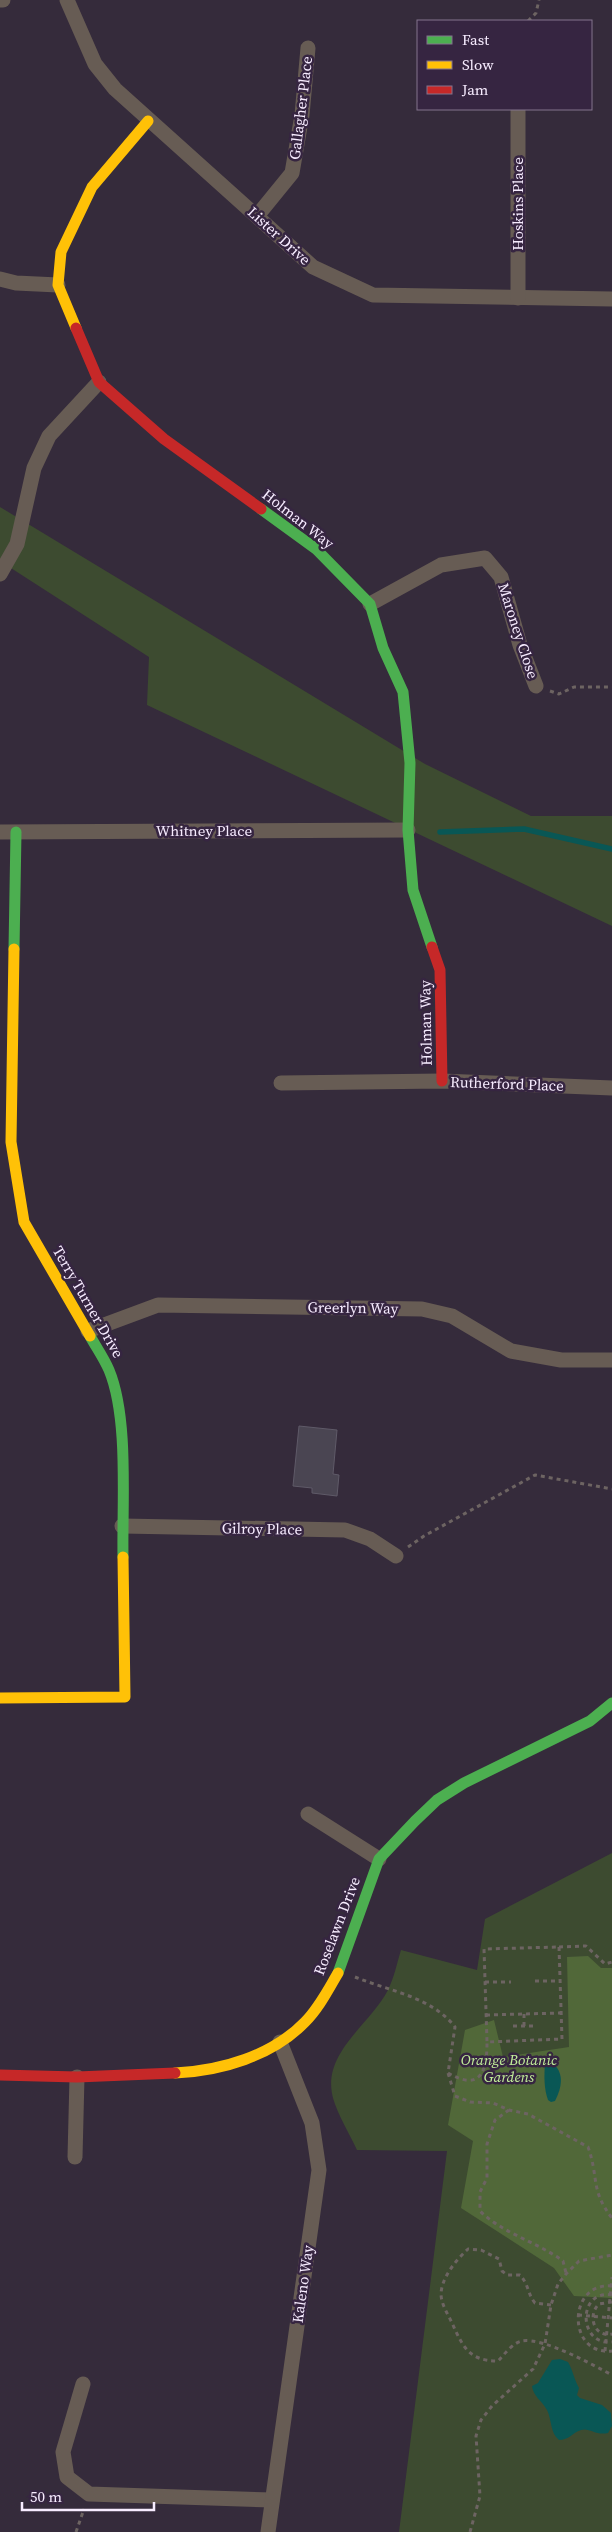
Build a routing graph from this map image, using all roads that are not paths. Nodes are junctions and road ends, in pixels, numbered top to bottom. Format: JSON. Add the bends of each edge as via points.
{"nodes":[{"id":1,"x":67,"y":0,"type":"edge"},
{"id":2,"x":308,"y":48,"type":"dead end"},
{"id":3,"x":518,"y":110,"type":"edge"},
{"id":4,"x":148,"y":121,"type":"junction"},
{"id":5,"x":256,"y":216,"type":"junction"},
{"id":6,"x":0,"y":279,"type":"edge"},
{"id":7,"x":58,"y":285,"type":"junction"},
{"id":8,"x":518,"y":298,"type":"junction"},
{"id":9,"x":612,"y":299,"type":"edge"},
{"id":10,"x":99,"y":382,"type":"junction"},
{"id":11,"x":0,"y":574,"type":"edge"},
{"id":12,"x":370,"y":604,"type":"junction"},
{"id":13,"x":536,"y":686,"type":"road end"},
{"id":14,"x":408,"y":830,"type":"junction"},
{"id":15,"x":0,"y":832,"type":"edge"},
{"id":16,"x":16,"y":832,"type":"junction"},
{"id":17,"x":442,"y":1081,"type":"junction"},
{"id":18,"x":281,"y":1083,"type":"dead end"},
{"id":19,"x":612,"y":1088,"type":"edge"},
{"id":20,"x":88,"y":1331,"type":"junction"},
{"id":21,"x":612,"y":1360,"type":"edge"},
{"id":22,"x":122,"y":1526,"type":"junction"},
{"id":23,"x":396,"y":1556,"type":"road end"},
{"id":24,"x":0,"y":1698,"type":"edge"},
{"id":25,"x":612,"y":1703,"type":"edge"},
{"id":26,"x":308,"y":1814,"type":"dead end"},
{"id":27,"x":379,"y":1859,"type":"junction"},
{"id":28,"x":280,"y":2042,"type":"junction"},
{"id":29,"x":0,"y":2075,"type":"edge"},
{"id":30,"x":77,"y":2077,"type":"junction"},
{"id":31,"x":75,"y":2157,"type":"dead end"},
{"id":32,"x":83,"y":2384,"type":"dead end"},
{"id":33,"x":272,"y":2500,"type":"junction"},
{"id":34,"x":268,"y":2532,"type":"edge"}],
"edges":[{"from":1,"to":4,"type":"street","name":"Lister Drive","via":[[95,64]]},
{"from":2,"to":5,"type":"street","name":"Gallagher Place","via":[[302,115],[292,173]]},
{"from":3,"to":8,"type":"street","name":"Hoskins Place"},
{"from":4,"to":5,"type":"street","name":"Lister Drive"},
{"from":4,"to":7,"type":"street","name":"Holman Way","via":[[92,187],[62,252]]},
{"from":5,"to":8,"type":"street","name":"Lister Drive","via":[[313,267],[373,295]]},
{"from":6,"to":7,"type":"street","via":[[16,284]]},
{"from":7,"to":10,"type":"street","name":"Holman Way"},
{"from":8,"to":9,"type":"street","name":"Lister Drive"},
{"from":10,"to":11,"type":"street","via":[[49,436],[34,468],[17,544]]},
{"from":10,"to":12,"type":"street","name":"Holman Way","via":[[164,439],[316,549]]},
{"from":12,"to":13,"type":"street","name":"Maroney Close","via":[[441,565],[485,558],[501,577],[520,645]]},
{"from":12,"to":14,"type":"street","name":"Holman Way","via":[[383,648],[403,692],[410,763]]},
{"from":14,"to":16,"type":"street","name":"Whitney Place"},
{"from":14,"to":17,"type":"street","name":"Holman Way","via":[[413,890],[440,970]]},
{"from":15,"to":16,"type":"street","name":"Whitney Place"},
{"from":16,"to":20,"type":"street","name":"Terry Turner Drive","via":[[11,1142],[24,1222]]},
{"from":17,"to":18,"type":"street","name":"Rutherford Place"},
{"from":17,"to":19,"type":"street","name":"Rutherford Place"},
{"from":20,"to":21,"type":"street","name":"Greerlyn Way","via":[[158,1305],[422,1309],[452,1316],[511,1351],[561,1360]]},
{"from":20,"to":22,"type":"street","name":"Terry Turner Drive","via":[[109,1369],[118,1398]]},
{"from":22,"to":23,"type":"street","name":"Gilroy Place","via":[[345,1530],[370,1539]]},
{"from":22,"to":24,"type":"street","name":"Terry Turner Drive","via":[[124,1697]]},
{"from":25,"to":27,"type":"street","name":"Roselawn Drive","via":[[590,1721],[464,1783],[437,1800]]},
{"from":26,"to":27,"type":"street"},
{"from":27,"to":28,"type":"street","name":"Roselawn Drive","via":[[339,1971],[305,2022]]},
{"from":28,"to":30,"type":"street","name":"Roselawn Drive","via":[[241,2062],[203,2072]]},
{"from":28,"to":33,"type":"street","name":"Kaleno Way","via":[[312,2123],[319,2170]]},
{"from":29,"to":30,"type":"street","name":"Roselawn Drive"},
{"from":30,"to":31,"type":"street"},
{"from":32,"to":33,"type":"street","via":[[63,2452],[67,2477],[89,2494]]},
{"from":33,"to":34,"type":"street","name":"Kaleno Way"}]}
